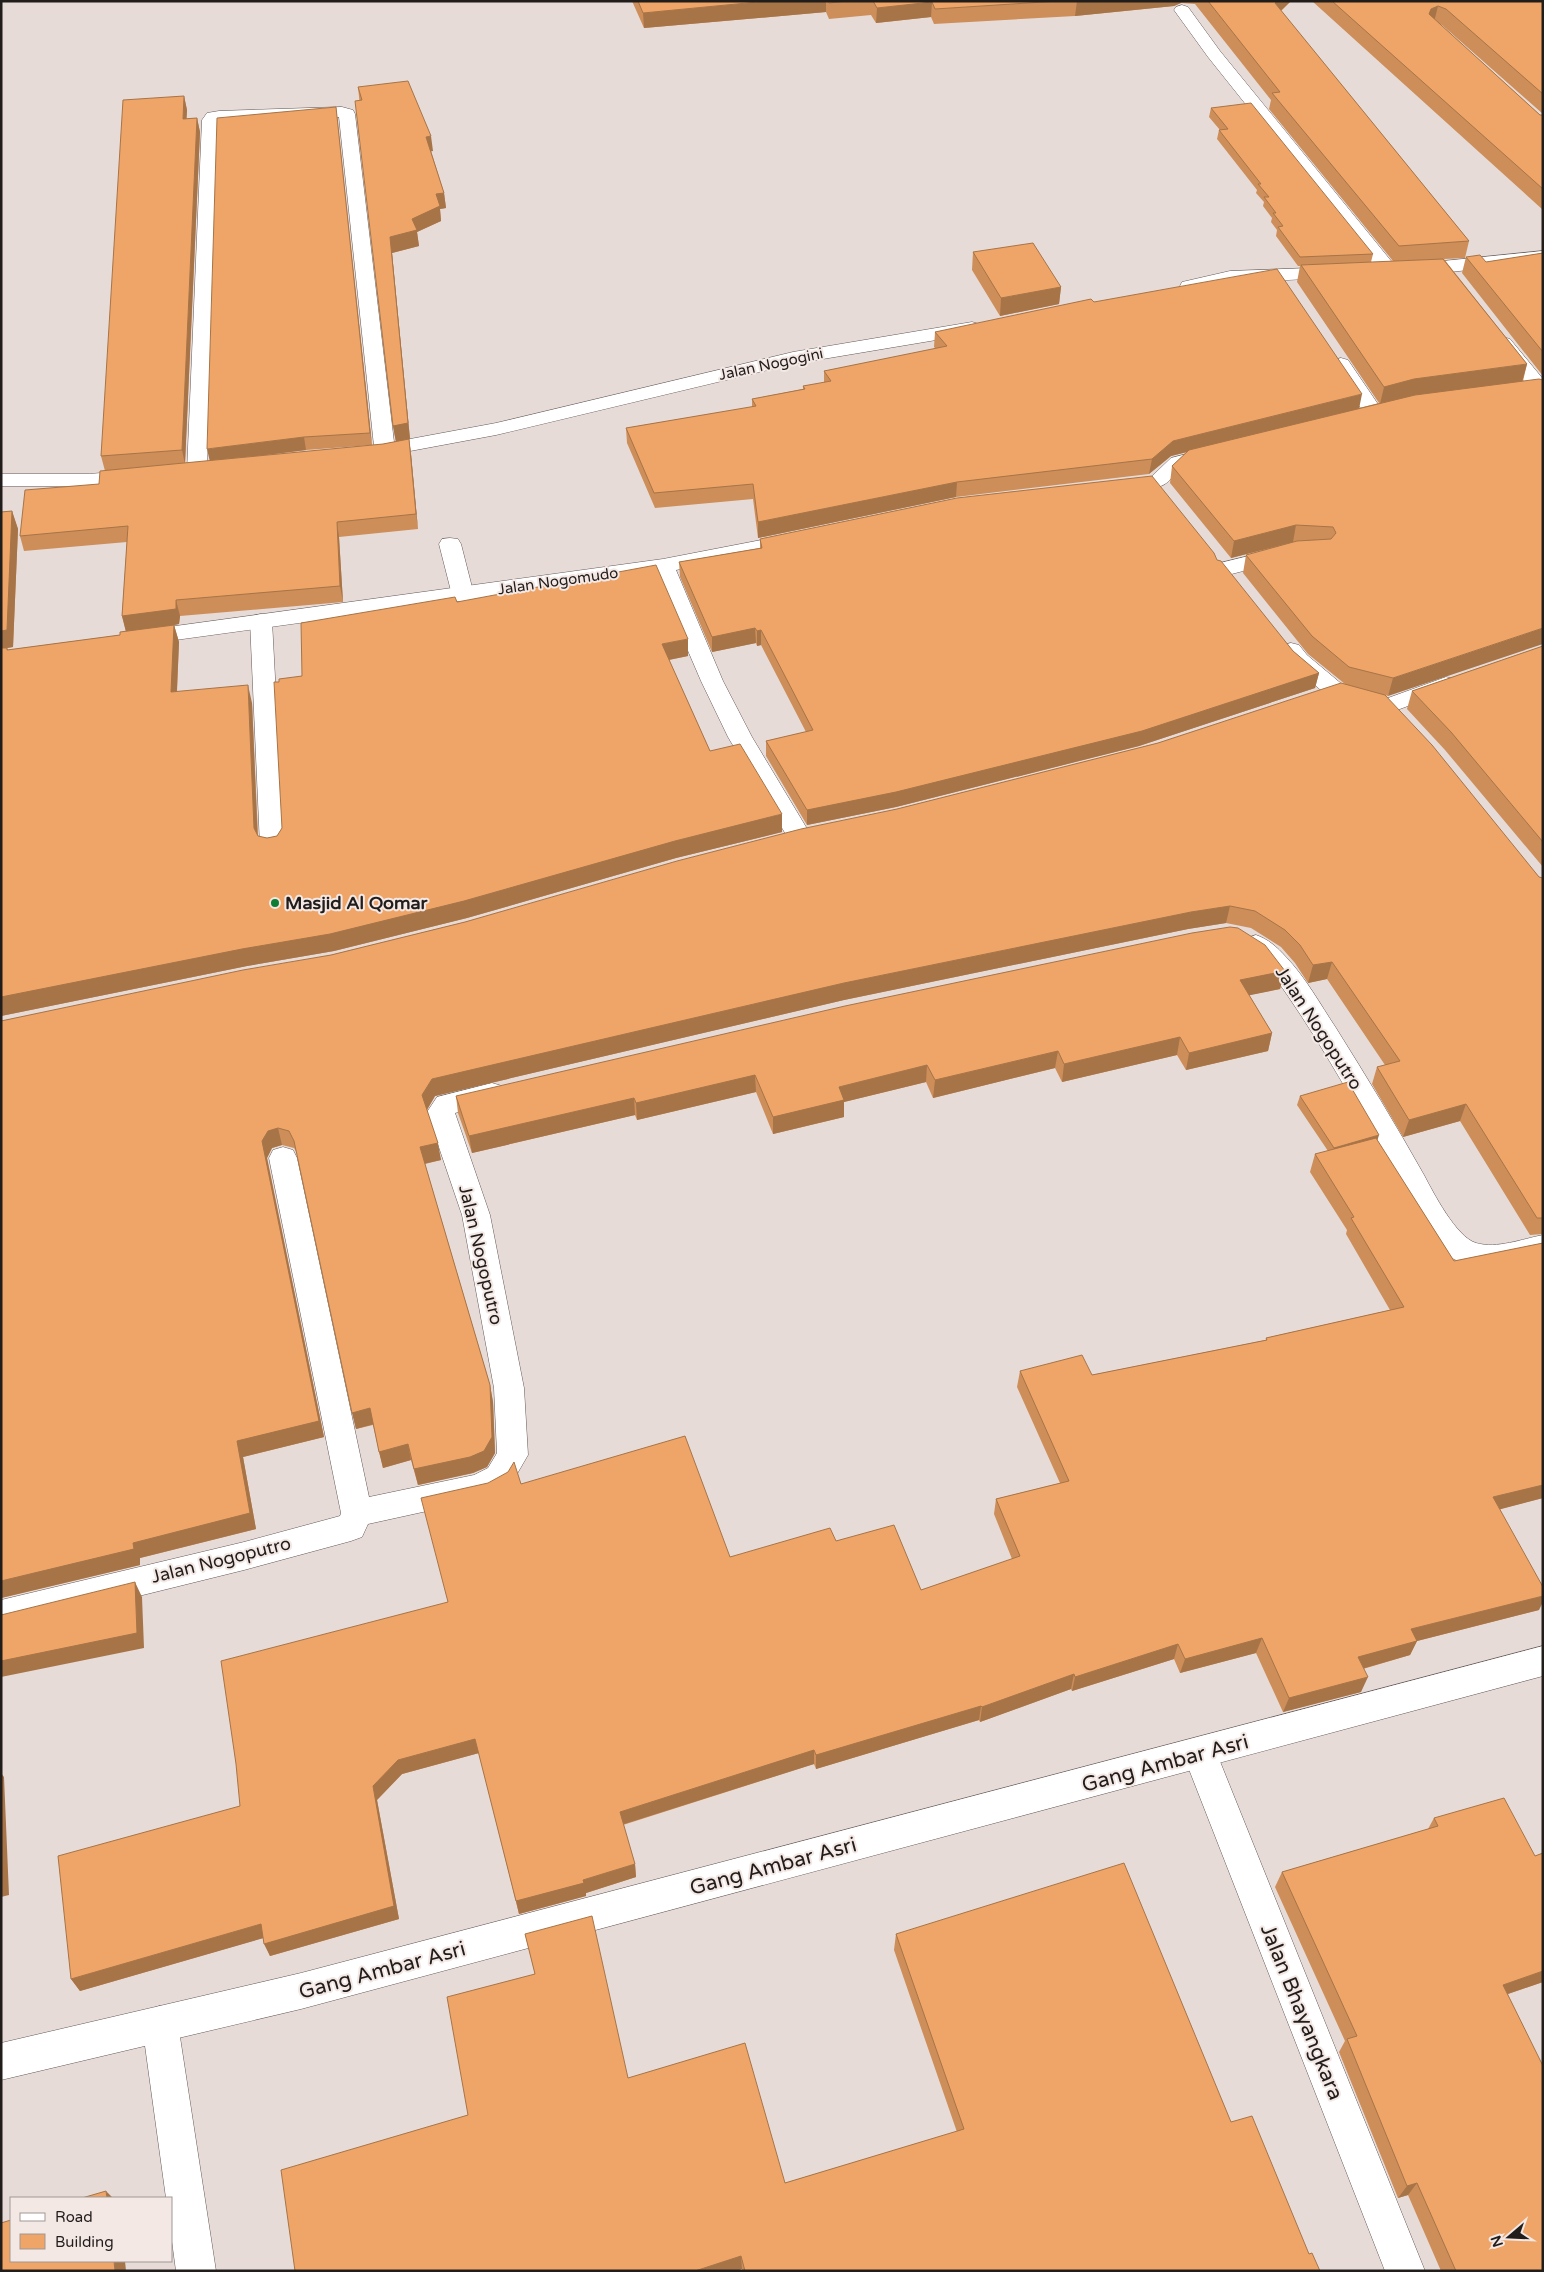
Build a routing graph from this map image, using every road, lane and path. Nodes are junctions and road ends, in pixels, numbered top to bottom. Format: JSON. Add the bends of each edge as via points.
{"nodes":[{"id":1,"x":1182,"y":10,"type":"dead end"},
{"id":2,"x":1543,"y":256,"type":"edge"},
{"id":3,"x":1389,"y":271,"type":"junction"},
{"id":4,"x":1281,"y":275,"type":"junction"},
{"id":5,"x":1172,"y":289,"type":"edge"},
{"id":6,"x":1292,"y":292,"type":"edge"},
{"id":7,"x":988,"y":326,"type":"edge"},
{"id":8,"x":1492,"y":328,"type":"edge"},
{"id":9,"x":1330,"y":348,"type":"edge"},
{"id":10,"x":1541,"y":389,"type":"edge"},
{"id":11,"x":1519,"y":390,"type":"edge"},
{"id":12,"x":1374,"y":413,"type":"edge"},
{"id":13,"x":1226,"y":451,"type":"edge"},
{"id":14,"x":385,"y":452,"type":"junction"},
{"id":15,"x":355,"y":454,"type":"edge"},
{"id":16,"x":177,"y":473,"type":"edge"},
{"id":17,"x":157,"y":474,"type":"edge"},
{"id":18,"x":1,"y":480,"type":"edge"},
{"id":19,"x":1153,"y":488,"type":"edge"},
{"id":20,"x":819,"y":534,"type":"edge"},
{"id":21,"x":450,"y":544,"type":"dead end"},
{"id":22,"x":1303,"y":552,"type":"edge"},
{"id":23,"x":663,"y":566,"type":"junction"},
{"id":24,"x":1238,"y":587,"type":"edge"},
{"id":25,"x":463,"y":595,"type":"junction"},
{"id":26,"x":261,"y":621,"type":"junction"},
{"id":27,"x":1281,"y":638,"type":"edge"},
{"id":28,"x":117,"y":641,"type":"edge"},
{"id":29,"x":1467,"y":677,"type":"edge"},
{"id":30,"x":1336,"y":691,"type":"junction"},
{"id":31,"x":1308,"y":700,"type":"edge"},
{"id":32,"x":1389,"y":706,"type":"junction"},
{"id":33,"x":1408,"y":726,"type":"edge"},
{"id":34,"x":800,"y":837,"type":"edge"},
{"id":35,"x":272,"y":846,"type":"edge"},
{"id":36,"x":1234,"y":935,"type":"edge"},
{"id":37,"x":521,"y":1086,"type":"edge"},
{"id":38,"x":283,"y":1158,"type":"dead end"},
{"id":39,"x":1543,"y":1246,"type":"edge"},
{"id":40,"x":357,"y":1513,"type":"junction"},
{"id":41,"x":1,"y":1615,"type":"edge"},
{"id":42,"x":1543,"y":1661,"type":"edge"},
{"id":43,"x":1200,"y":1754,"type":"junction"},
{"id":44,"x":160,"y":2024,"type":"junction"},
{"id":45,"x":1,"y":2062,"type":"edge"},
{"id":46,"x":196,"y":2271,"type":"edge"},
{"id":47,"x":1405,"y":2271,"type":"edge"}],
"edges":[{"from":1,"to":3,"type":"street"},
{"from":2,"to":3,"type":"street","via":[[1451,276]]},
{"from":3,"to":4,"type":"street"},
{"from":4,"to":5,"type":"street","via":[[1230,277]]},
{"from":4,"to":6,"type":"street"},
{"from":7,"to":14,"type":"street","name":"Jalan Nogogini","via":[[793,358],[496,429]]},
{"from":8,"to":10,"type":"street"},
{"from":9,"to":12,"type":"street"},
{"from":10,"to":11,"type":"street"},
{"from":13,"to":19,"type":"street","via":[[1178,462]]},
{"from":14,"to":15,"type":"street","name":"Jalan Nogogini"},
{"from":14,"to":16,"type":"street","via":[[348,115],[342,112],[220,116],[210,120],[206,470]]},
{"from":17,"to":18,"type":"street","via":[[88,480]]},
{"from":20,"to":23,"type":"street","name":"Jalan Nogomudo"},
{"from":21,"to":25,"type":"street"},
{"from":22,"to":24,"type":"street","via":[[1293,550],[1218,562]]},
{"from":23,"to":25,"type":"street","name":"Jalan Nogomudo"},
{"from":23,"to":34,"type":"street","via":[[712,681],[740,737]]},
{"from":25,"to":26,"type":"street","name":"Jalan Nogomudo"},
{"from":26,"to":28,"type":"street","name":"Jalan Nogomudo"},
{"from":26,"to":35,"type":"street"},
{"from":27,"to":30,"type":"street","via":[[1299,660]]},
{"from":29,"to":32,"type":"street"},
{"from":30,"to":31,"type":"street"},
{"from":30,"to":32,"type":"street"},
{"from":32,"to":33,"type":"street"},
{"from":36,"to":39,"type":"street","name":"Jalan Nogoputro","via":[[1257,945],[1286,971],[1430,1211],[1456,1245],[1468,1252],[1489,1256]]},
{"from":37,"to":40,"type":"street","name":"Jalan Nogoputro","via":[[447,1104],[441,1112],[476,1215],[509,1388],[513,1455],[499,1477],[480,1487]]},
{"from":38,"to":40,"type":"street"},
{"from":40,"to":41,"type":"street","name":"Jalan Nogoputro","via":[[351,1527]]},
{"from":42,"to":43,"type":"street","name":"Gang Ambar Asri"},
{"from":43,"to":44,"type":"street","name":"Gang Ambar Asri","via":[[301,1991]]},
{"from":43,"to":47,"type":"street","name":"Jalan Bhayangkara"},
{"from":44,"to":45,"type":"street","name":"Gang Ambar Asri"},
{"from":44,"to":46,"type":"street"}]}
